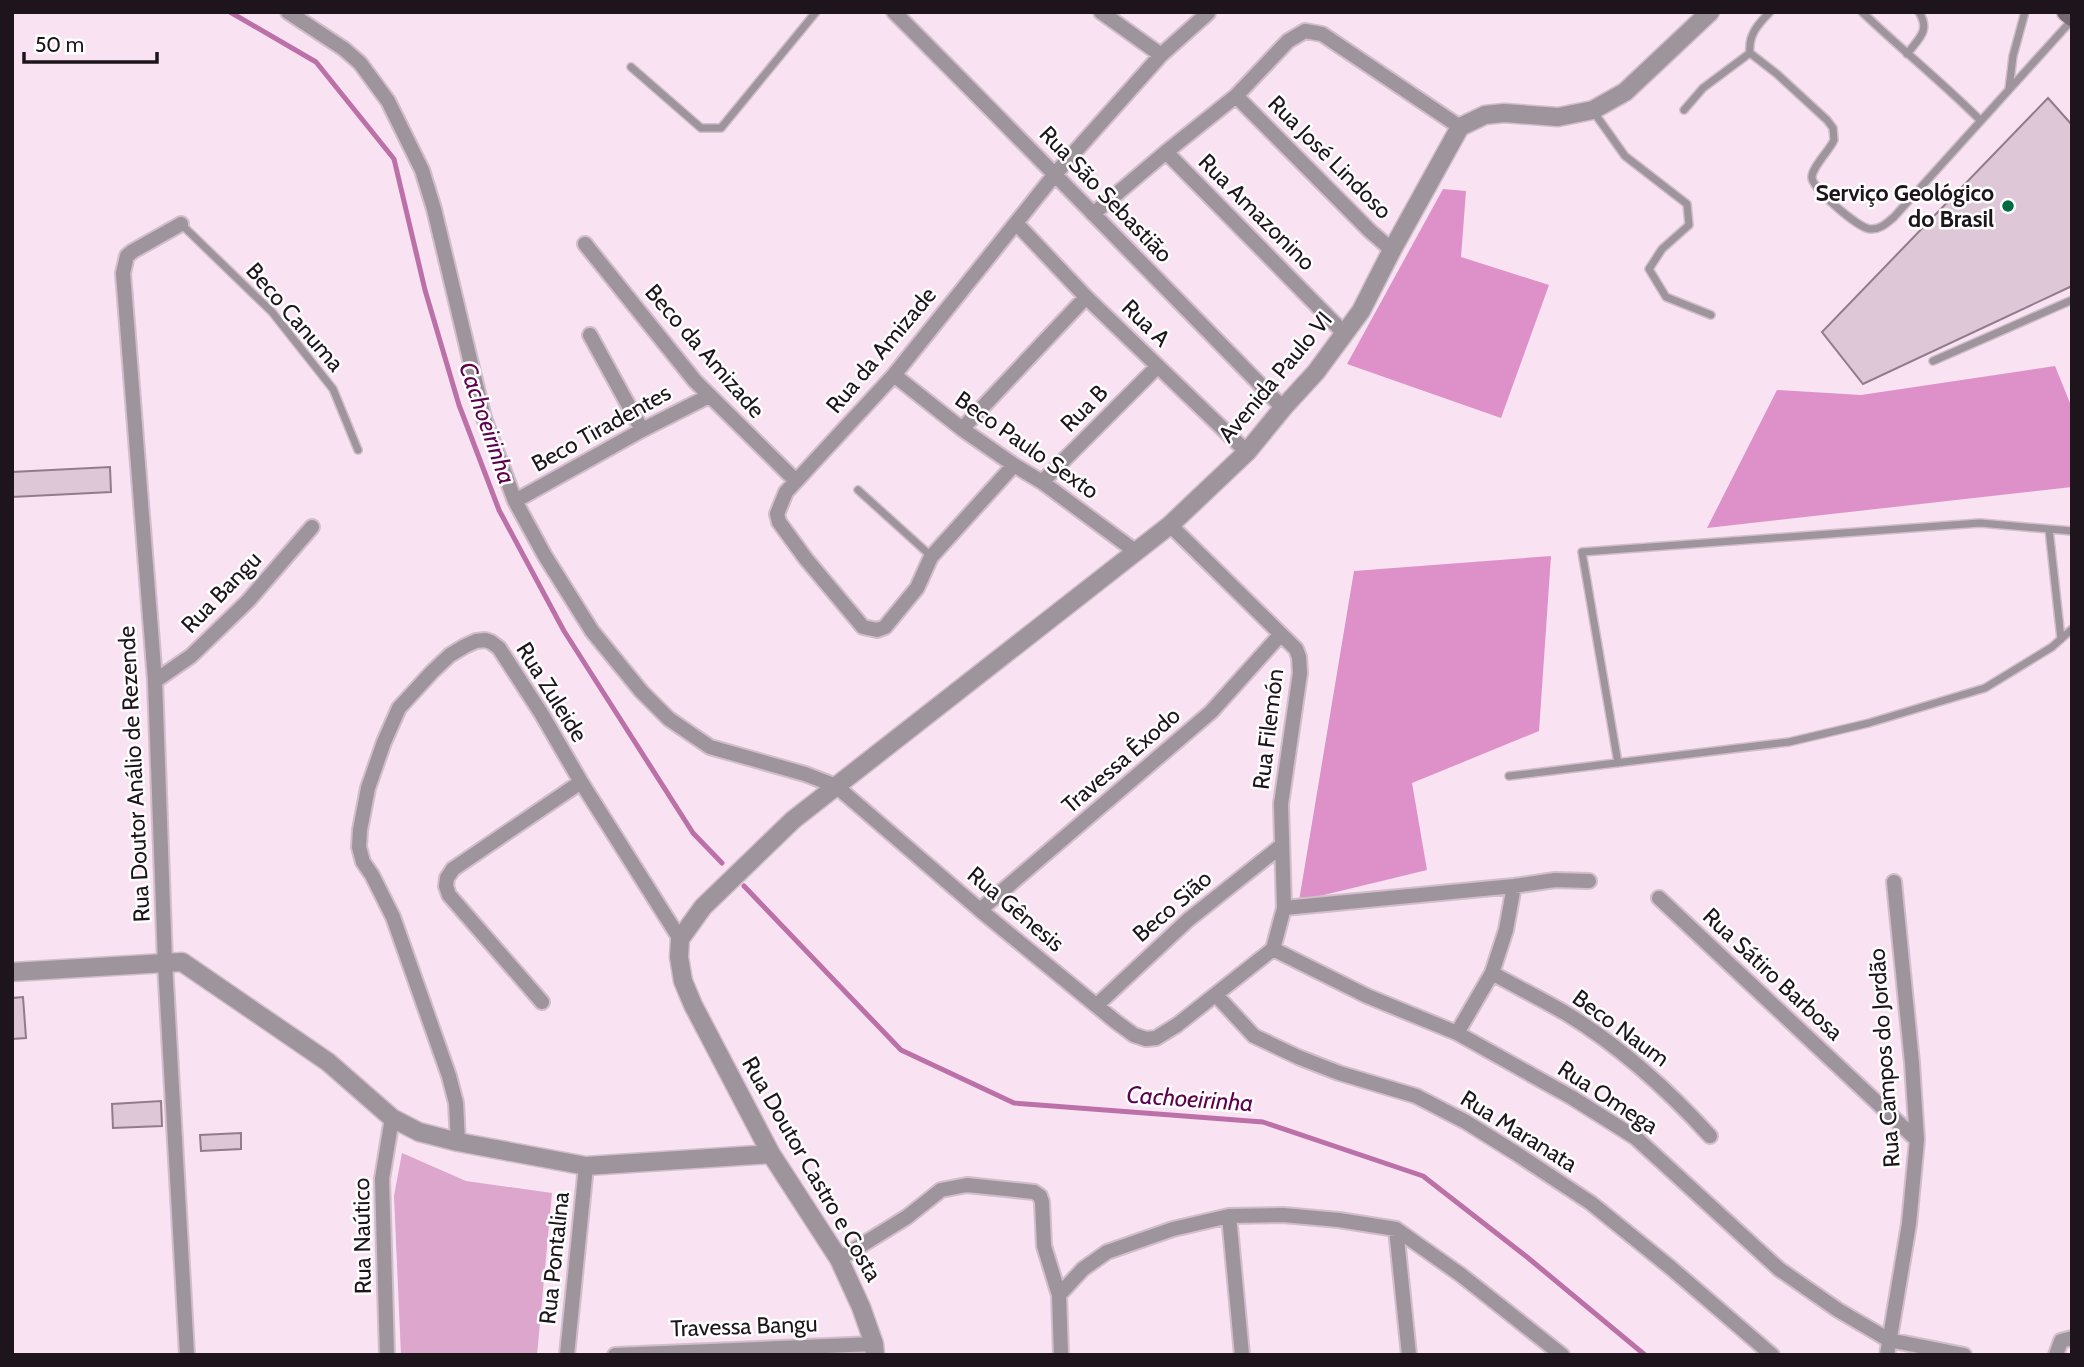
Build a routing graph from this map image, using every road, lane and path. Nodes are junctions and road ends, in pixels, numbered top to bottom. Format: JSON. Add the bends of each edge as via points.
{"nodes":[{"id":1,"x":288,"y":12,"type":"edge"},
{"id":2,"x":816,"y":12,"type":"edge"},
{"id":3,"x":894,"y":12,"type":"edge"},
{"id":4,"x":1101,"y":12,"type":"edge"},
{"id":5,"x":1710,"y":12,"type":"edge"},
{"id":6,"x":1770,"y":12,"type":"edge"},
{"id":7,"x":1862,"y":12,"type":"edge"},
{"id":8,"x":1919,"y":12,"type":"edge"},
{"id":9,"x":2025,"y":12,"type":"edge"},
{"id":10,"x":2066,"y":12,"type":"edge"},
{"id":11,"x":1208,"y":13,"type":"edge"},
{"id":12,"x":1121,"y":17,"type":"edge"},
{"id":13,"x":2072,"y":19,"type":"edge"},
{"id":14,"x":1750,"y":53,"type":"junction"},
{"id":15,"x":1907,"y":54,"type":"junction"},
{"id":16,"x":1161,"y":55,"type":"junction"},
{"id":17,"x":631,"y":67,"type":"dead end"},
{"id":18,"x":2009,"y":90,"type":"junction"},
{"id":19,"x":1236,"y":96,"type":"junction"},
{"id":20,"x":1593,"y":110,"type":"junction"},
{"id":21,"x":1684,"y":110,"type":"dead end"},
{"id":22,"x":1980,"y":120,"type":"junction"},
{"id":23,"x":1460,"y":127,"type":"junction"},
{"id":24,"x":1166,"y":152,"type":"junction"},
{"id":25,"x":1056,"y":173,"type":"junction"},
{"id":26,"x":1093,"y":214,"type":"junction"},
{"id":27,"x":181,"y":224,"type":"joint"},
{"id":28,"x":1017,"y":224,"type":"junction"},
{"id":29,"x":585,"y":244,"type":"dead end"},
{"id":30,"x":1392,"y":250,"type":"junction"},
{"id":31,"x":1086,"y":297,"type":"junction"},
{"id":32,"x":2072,"y":300,"type":"edge"},
{"id":33,"x":1711,"y":315,"type":"dead end"},
{"id":34,"x":1345,"y":334,"type":"junction"},
{"id":35,"x":590,"y":335,"type":"dead end"},
{"id":36,"x":1933,"y":361,"type":"dead end"},
{"id":37,"x":1158,"y":366,"type":"junction"},
{"id":38,"x":894,"y":375,"type":"junction"},
{"id":39,"x":709,"y":396,"type":"junction"},
{"id":40,"x":1283,"y":408,"type":"junction"},
{"id":41,"x":962,"y":429,"type":"junction"},
{"id":42,"x":642,"y":430,"type":"junction"},
{"id":43,"x":358,"y":450,"type":"dead end"},
{"id":44,"x":1247,"y":452,"type":"junction"},
{"id":45,"x":1014,"y":465,"type":"junction"},
{"id":46,"x":796,"y":481,"type":"junction"},
{"id":47,"x":1042,"y":482,"type":"junction"},
{"id":48,"x":858,"y":490,"type":"dead end"},
{"id":49,"x":515,"y":501,"type":"junction"},
{"id":50,"x":1170,"y":525,"type":"junction"},
{"id":51,"x":312,"y":527,"type":"dead end"},
{"id":52,"x":2049,"y":529,"type":"junction"},
{"id":53,"x":2072,"y":531,"type":"edge"},
{"id":54,"x":1135,"y":551,"type":"junction"},
{"id":55,"x":931,"y":557,"type":"junction"},
{"id":56,"x":2072,"y":629,"type":"edge"},
{"id":57,"x":1281,"y":634,"type":"junction"},
{"id":58,"x":2061,"y":639,"type":"junction"},
{"id":59,"x":156,"y":681,"type":"junction"},
{"id":60,"x":1618,"y":763,"type":"junction"},
{"id":61,"x":1509,"y":776,"type":"dead end"},
{"id":62,"x":581,"y":782,"type":"junction"},
{"id":63,"x":835,"y":786,"type":"junction"},
{"id":64,"x":1281,"y":846,"type":"junction"},
{"id":65,"x":1589,"y":881,"type":"dead end"},
{"id":66,"x":1894,"y":882,"type":"dead end"},
{"id":67,"x":1514,"y":886,"type":"junction"},
{"id":68,"x":1660,"y":898,"type":"dead end"},
{"id":69,"x":1284,"y":908,"type":"junction"},
{"id":70,"x":981,"y":910,"type":"junction"},
{"id":71,"x":680,"y":939,"type":"junction"},
{"id":72,"x":1273,"y":949,"type":"junction"},
{"id":73,"x":165,"y":963,"type":"junction"},
{"id":74,"x":12,"y":972,"type":"edge"},
{"id":75,"x":1492,"y":973,"type":"junction"},
{"id":76,"x":1216,"y":995,"type":"junction"},
{"id":77,"x":542,"y":1002,"type":"dead end"},
{"id":78,"x":1097,"y":1005,"type":"junction"},
{"id":79,"x":1457,"y":1033,"type":"junction"},
{"id":80,"x":392,"y":1118,"type":"junction"},
{"id":81,"x":1710,"y":1136,"type":"dead end"},
{"id":82,"x":1917,"y":1140,"type":"junction"},
{"id":83,"x":458,"y":1142,"type":"junction"},
{"id":84,"x":771,"y":1154,"type":"junction"},
{"id":85,"x":586,"y":1166,"type":"junction"},
{"id":86,"x":1229,"y":1216,"type":"junction"},
{"id":87,"x":1396,"y":1229,"type":"junction"},
{"id":88,"x":839,"y":1259,"type":"junction"},
{"id":89,"x":1059,"y":1295,"type":"junction"},
{"id":90,"x":2072,"y":1338,"type":"edge"},
{"id":91,"x":1888,"y":1348,"type":"edge"},
{"id":92,"x":875,"y":1349,"type":"edge"},
{"id":93,"x":187,"y":1355,"type":"edge"},
{"id":94,"x":387,"y":1355,"type":"edge"},
{"id":95,"x":567,"y":1355,"type":"edge"},
{"id":96,"x":615,"y":1355,"type":"edge"},
{"id":97,"x":1061,"y":1355,"type":"edge"},
{"id":98,"x":1242,"y":1355,"type":"edge"},
{"id":99,"x":1409,"y":1355,"type":"edge"},
{"id":100,"x":1562,"y":1355,"type":"edge"},
{"id":101,"x":1772,"y":1355,"type":"edge"},
{"id":102,"x":1964,"y":1355,"type":"edge"},
{"id":103,"x":2056,"y":1355,"type":"edge"}],
"edges":[{"from":1,"to":49,"type":"street","name":"Rua Gênesis","via":[[360,63],[388,101],[416,159],[434,209],[484,418]]},
{"from":2,"to":17,"type":"lane","via":[[721,128],[701,128]]},
{"from":3,"to":25,"type":"street","name":"Rua São Sebastião"},
{"from":4,"to":12,"type":"street"},
{"from":5,"to":20,"type":"street","via":[[1625,92]]},
{"from":6,"to":14,"type":"lane","via":[[1751,35]]},
{"from":7,"to":15,"type":"lane"},
{"from":8,"to":15,"type":"lane","via":[[1925,30]]},
{"from":9,"to":18,"type":"lane"},
{"from":10,"to":13,"type":"main road"},
{"from":11,"to":16,"type":"street","name":"Rua da Amizade"},
{"from":12,"to":16,"type":"street"},
{"from":13,"to":18,"type":"lane"},
{"from":14,"to":21,"type":"lane","via":[[1703,88]]},
{"from":14,"to":22,"type":"lane","via":[[1833,128],[1834,140],[1813,172],[1813,183],[1865,228],[1886,225]]},
{"from":15,"to":22,"type":"lane"},
{"from":16,"to":25,"type":"street","name":"Rua da Amizade"},
{"from":18,"to":22,"type":"lane"},
{"from":19,"to":23,"type":"street","via":[[1288,41],[1306,31],[1322,34]]},
{"from":19,"to":24,"type":"street"},
{"from":19,"to":30,"type":"street","name":"Rua José Lindoso"},
{"from":20,"to":23,"type":"street","via":[[1558,117],[1485,114]]},
{"from":20,"to":33,"type":"lane","via":[[1625,156],[1687,204],[1689,225],[1662,249],[1649,269],[1666,297]]},
{"from":23,"to":30,"type":"street","name":"Avenida Paulo VI"},
{"from":24,"to":26,"type":"street"},
{"from":24,"to":34,"type":"street","name":"Rua Amazonino"},
{"from":25,"to":26,"type":"street","name":"Rua São Sebastião"},
{"from":25,"to":28,"type":"street","name":"Rua da Amizade"},
{"from":26,"to":40,"type":"street","name":"Rua São Sebastião"},
{"from":27,"to":43,"type":"lane","name":"Beco Canuma","via":[[272,312],[326,380]]},
{"from":27,"to":59,"type":"street","name":"Rua Doutor Análio de Rezende","via":[[127,256],[123,273]]},
{"from":28,"to":31,"type":"street","name":"Rua A"},
{"from":28,"to":38,"type":"street","name":"Rua da Amizade"},
{"from":29,"to":39,"type":"street","name":"Beco da Amizade"},
{"from":30,"to":34,"type":"street","name":"Avenida Paulo VI"},
{"from":31,"to":37,"type":"street","name":"Rua A"},
{"from":31,"to":41,"type":"street"},
{"from":32,"to":36,"type":"lane"},
{"from":34,"to":40,"type":"street","name":"Avenida Paulo VI"},
{"from":35,"to":42,"type":"street"},
{"from":37,"to":44,"type":"street","name":"Rua A"},
{"from":37,"to":47,"type":"street","name":"Rua B"},
{"from":38,"to":41,"type":"street","name":"Beco Paulo Sexto"},
{"from":38,"to":46,"type":"street","name":"Rua da Amizade"},
{"from":39,"to":42,"type":"street","name":"Beco Tiradentes"},
{"from":39,"to":46,"type":"street","name":"Beco da Amizade"},
{"from":40,"to":44,"type":"street","name":"Avenida Paulo VI"},
{"from":41,"to":45,"type":"street","name":"Beco Paulo Sexto"},
{"from":42,"to":49,"type":"street","name":"Beco Tiradentes"},
{"from":44,"to":50,"type":"street","name":"Avenida Paulo VI"},
{"from":45,"to":47,"type":"street","name":"Beco Paulo Sexto"},
{"from":45,"to":55,"type":"street"},
{"from":46,"to":55,"type":"street","name":"Rua da Amizade","via":[[786,492],[777,514],[779,522],[863,627],[874,631],[885,626],[917,589]]},
{"from":47,"to":54,"type":"street","name":"Beco Paulo Sexto"},
{"from":48,"to":55,"type":"lane"},
{"from":49,"to":63,"type":"street","name":"Rua Gênesis","via":[[592,631],[668,719],[710,747]]},
{"from":50,"to":54,"type":"street","name":"Avenida Paulo VI"},
{"from":50,"to":57,"type":"street","name":"Rua Filemón"},
{"from":51,"to":59,"type":"street","name":"Rua Bangu","via":[[247,601],[191,656]]},
{"from":52,"to":53,"type":"lane"},
{"from":52,"to":58,"type":"lane"},
{"from":52,"to":60,"type":"lane","via":[[1980,523],[1582,552]]},
{"from":54,"to":63,"type":"street","name":"Avenida Paulo VI"},
{"from":56,"to":58,"type":"lane"},
{"from":57,"to":64,"type":"street","name":"Rua Filemón","via":[[1296,649],[1300,673],[1282,804]]},
{"from":57,"to":70,"type":"street","name":"Travessa Êxodo","via":[[1211,712]]},
{"from":58,"to":60,"type":"lane","via":[[1985,688],[1869,723],[1788,742]]},
{"from":59,"to":73,"type":"street","name":"Rua Doutor Análio de Rezende"},
{"from":60,"to":61,"type":"lane"},
{"from":62,"to":71,"type":"street","name":"Rua Zuleide"},
{"from":62,"to":77,"type":"street","via":[[453,869],[447,878],[449,895]]},
{"from":62,"to":83,"type":"street","name":"Rua Zuleide","via":[[499,648],[485,640],[450,655],[432,672],[398,708],[384,741],[368,788],[359,847],[393,917],[432,1023],[456,1103]]},
{"from":63,"to":70,"type":"street","name":"Rua Gênesis"},
{"from":63,"to":71,"type":"street","via":[[703,906]]},
{"from":64,"to":69,"type":"street","name":"Rua Filemón"},
{"from":64,"to":78,"type":"street","name":"Beco Sião","via":[[1188,920]]},
{"from":65,"to":67,"type":"street"},
{"from":66,"to":82,"type":"street","name":"Rua Campos do Jordão"},
{"from":67,"to":69,"type":"street"},
{"from":67,"to":75,"type":"street"},
{"from":68,"to":82,"type":"street","name":"Rua Sátiro Barbosa"},
{"from":69,"to":72,"type":"street","name":"Rua Filemón"},
{"from":70,"to":78,"type":"street","name":"Rua Gênesis"},
{"from":71,"to":84,"type":"street","name":"Rua Doutor Castro e Costa","via":[[683,981]]},
{"from":72,"to":76,"type":"street"},
{"from":72,"to":79,"type":"street","name":"Rua Omega","via":[[1367,996]]},
{"from":73,"to":74,"type":"street"},
{"from":73,"to":80,"type":"street","via":[[182,962],[306,1046]]},
{"from":73,"to":93,"type":"street","name":"Rua Doutor Análio de Rezende"},
{"from":75,"to":79,"type":"street"},
{"from":75,"to":81,"type":"street","name":"Beco Naum","via":[[1568,1015],[1639,1065]]},
{"from":76,"to":78,"type":"street","name":"Rua Gênesis","via":[[1177,1025],[1146,1039],[1134,1035]]},
{"from":76,"to":101,"type":"street","name":"Rua Maranata","via":[[1254,1035],[1298,1058],[1416,1096],[1517,1154],[1591,1203]]},
{"from":79,"to":91,"type":"street","name":"Rua Omega","via":[[1636,1138],[1779,1269]]},
{"from":80,"to":83,"type":"street","via":[[419,1132]]},
{"from":80,"to":94,"type":"street","name":"Rua Naútico","via":[[382,1179]]},
{"from":82,"to":91,"type":"street","name":"Rua Campos do Jordão","via":[[1909,1224]]},
{"from":83,"to":85,"type":"street"},
{"from":84,"to":85,"type":"street"},
{"from":84,"to":88,"type":"street","name":"Rua Doutor Castro e Costa"},
{"from":85,"to":95,"type":"street","name":"Rua Pontalina"},
{"from":86,"to":87,"type":"street","via":[[1283,1215]]},
{"from":86,"to":89,"type":"street","via":[[1107,1252]]},
{"from":86,"to":98,"type":"street"},
{"from":87,"to":99,"type":"street"},
{"from":87,"to":100,"type":"street"},
{"from":88,"to":89,"type":"street","via":[[941,1190],[967,1185],[1034,1192],[1043,1208],[1044,1246]]},
{"from":88,"to":92,"type":"street","name":"Rua Doutor Castro e Costa"},
{"from":89,"to":97,"type":"street"},
{"from":90,"to":103,"type":"street","via":[[2061,1341]]},
{"from":91,"to":102,"type":"street","name":"Rua Omega"},
{"from":92,"to":96,"type":"street","name":"Travessa Bangu"}]}
